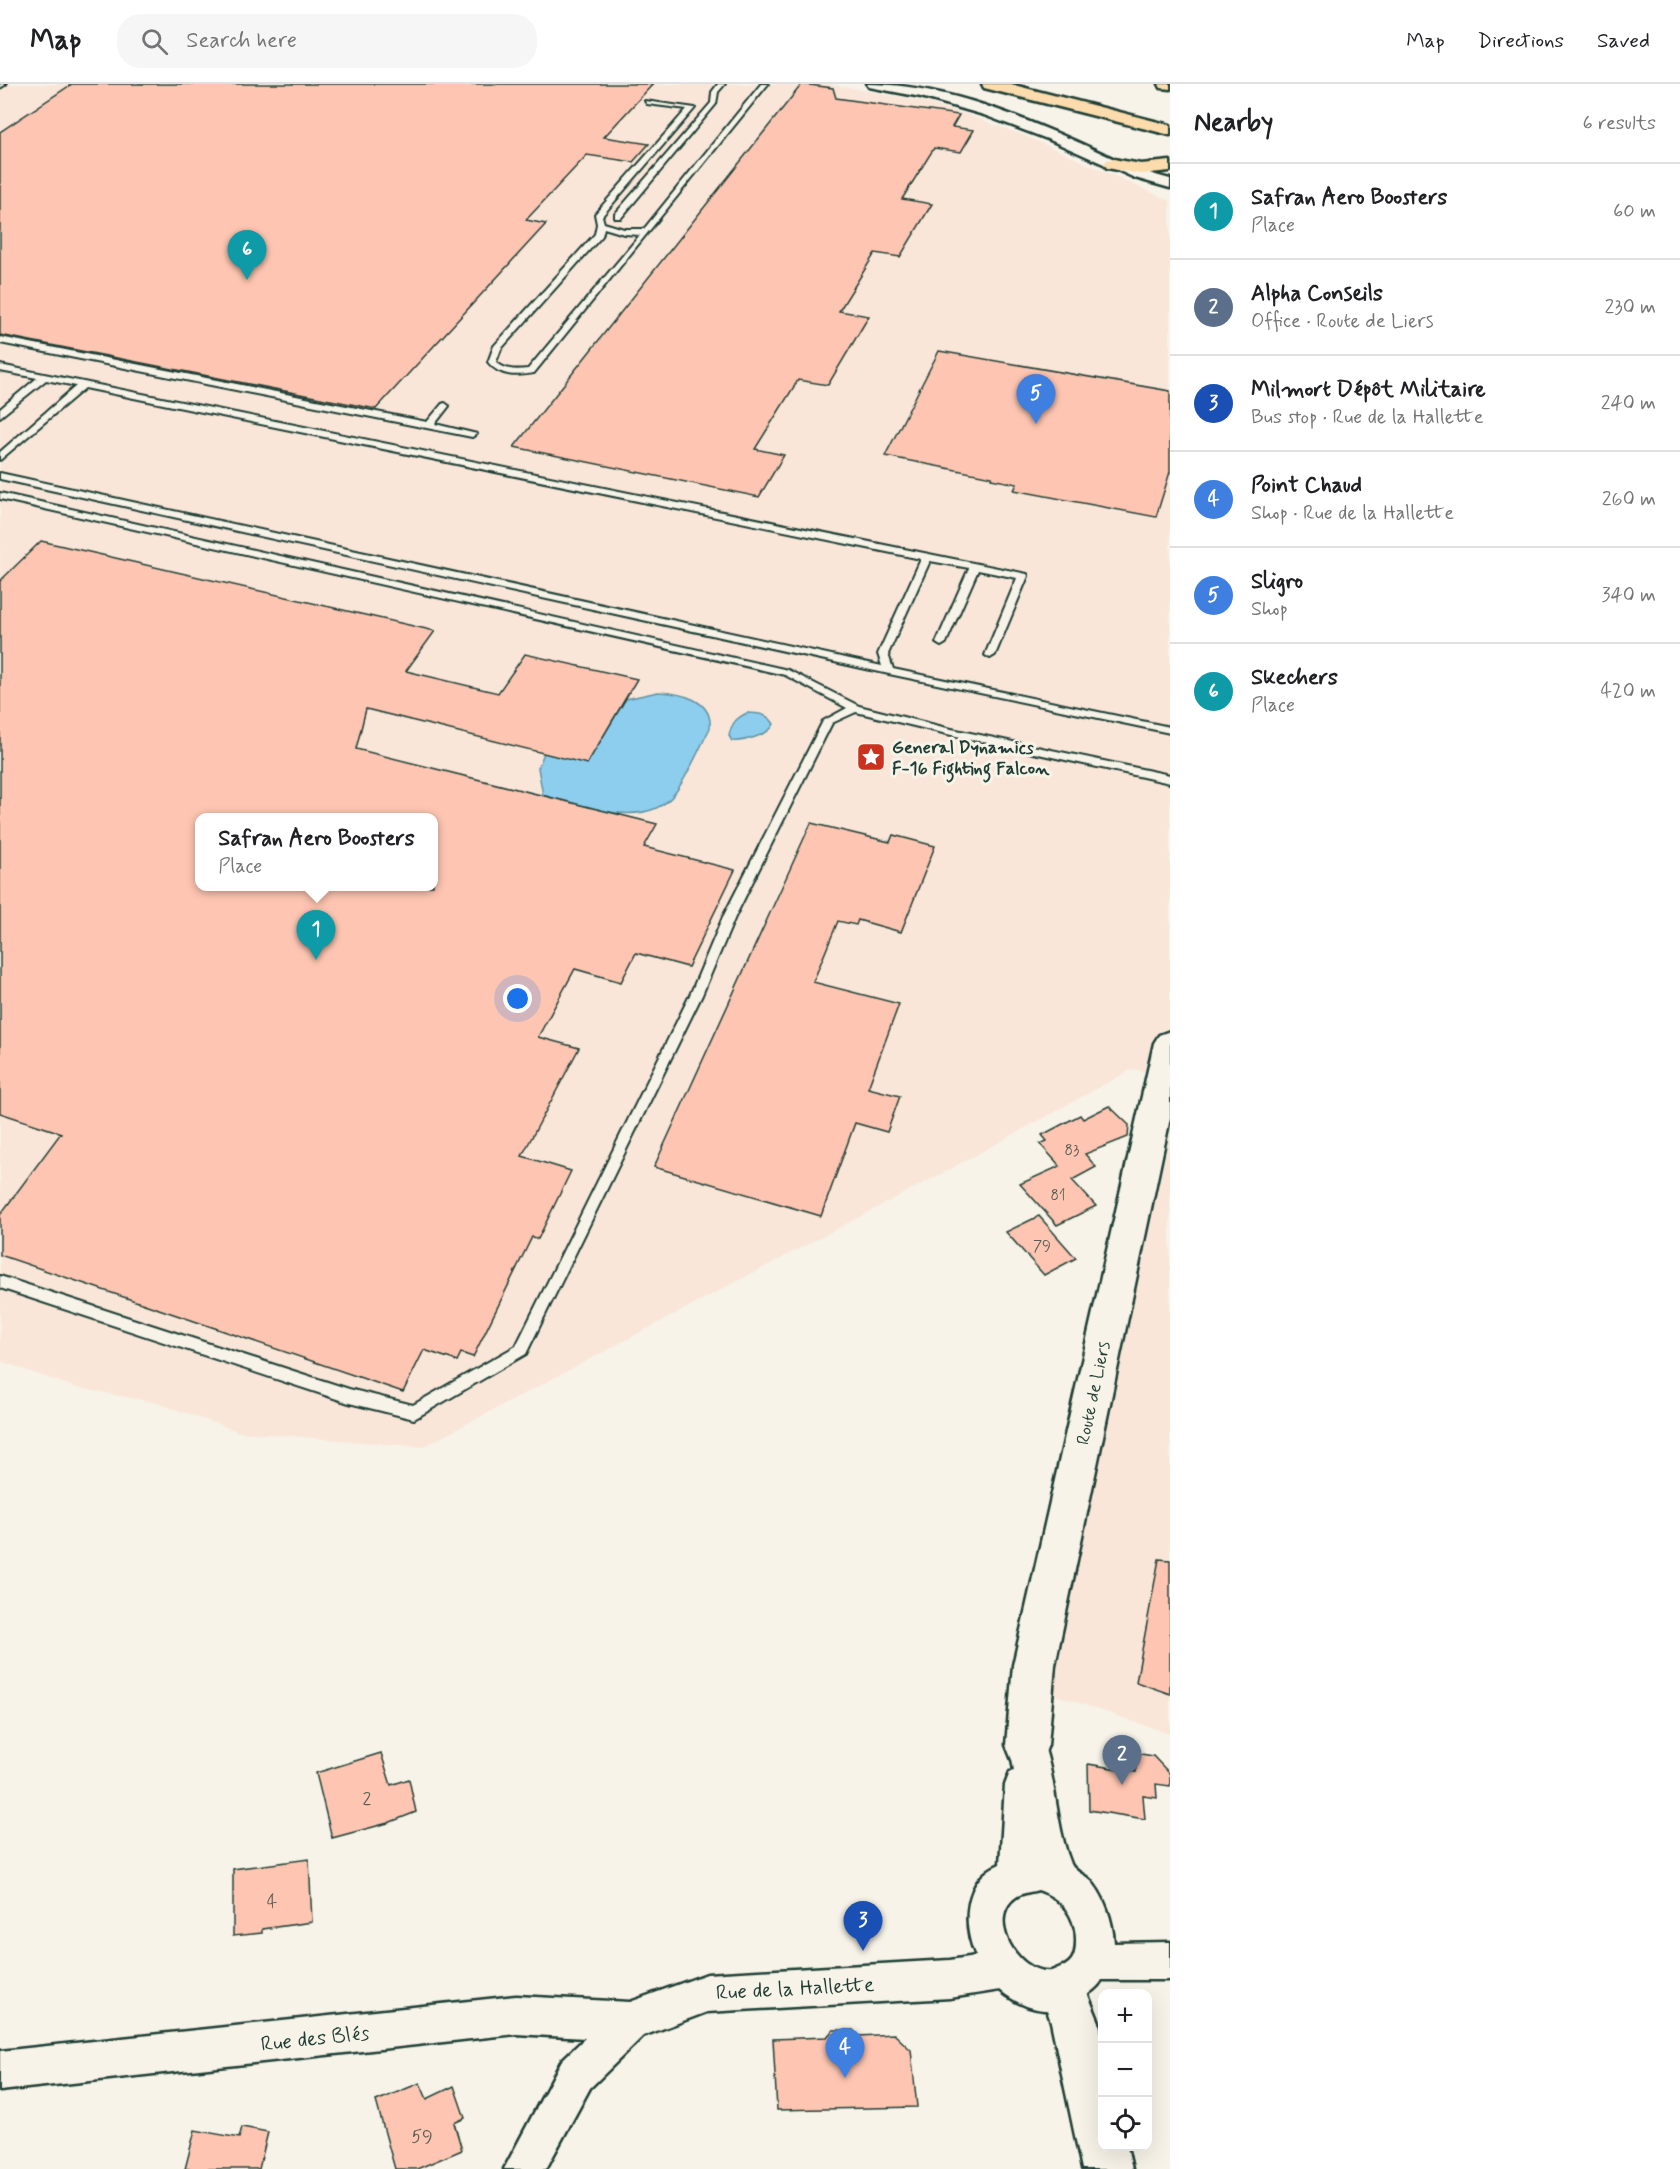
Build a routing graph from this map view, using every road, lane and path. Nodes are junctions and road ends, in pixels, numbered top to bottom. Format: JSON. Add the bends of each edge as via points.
{"nodes":[{"id":1,"x":722,"y":84,"type":"edge"},
{"id":2,"x":765,"y":84,"type":"edge"},
{"id":3,"x":874,"y":84,"type":"edge"},
{"id":4,"x":990,"y":84,"type":"edge"},
{"id":5,"x":647,"y":102,"type":"dead end"},
{"id":6,"x":1142,"y":123,"type":"junction"},
{"id":7,"x":1170,"y":130,"type":"edge"},
{"id":8,"x":1170,"y":138,"type":"edge"},
{"id":9,"x":1113,"y":165,"type":"junction"},
{"id":10,"x":1170,"y":166,"type":"edge"},
{"id":11,"x":1170,"y":184,"type":"edge"},
{"id":12,"x":618,"y":216,"type":"dead end"},
{"id":13,"x":601,"y":224,"type":"junction"},
{"id":14,"x":647,"y":231,"type":"junction"},
{"id":15,"x":0,"y":340,"type":"edge"},
{"id":16,"x":2,"y":371,"type":"edge"},
{"id":17,"x":44,"y":377,"type":"junction"},
{"id":18,"x":83,"y":385,"type":"junction"},
{"id":19,"x":445,"y":406,"type":"dead end"},
{"id":20,"x":0,"y":414,"type":"edge"},
{"id":21,"x":429,"y":425,"type":"junction"},
{"id":22,"x":472,"y":434,"type":"dead end"},
{"id":23,"x":0,"y":457,"type":"edge"},
{"id":24,"x":0,"y":476,"type":"edge"},
{"id":25,"x":0,"y":496,"type":"edge"},
{"id":26,"x":927,"y":557,"type":"junction"},
{"id":27,"x":975,"y":566,"type":"junction"},
{"id":28,"x":941,"y":643,"type":"dead end"},
{"id":29,"x":990,"y":655,"type":"dead end"},
{"id":30,"x":889,"y":671,"type":"junction"},
{"id":31,"x":855,"y":708,"type":"junction"},
{"id":32,"x":1170,"y":730,"type":"edge"},
{"id":33,"x":1170,"y":779,"type":"edge"},
{"id":34,"x":1170,"y":1043,"type":"edge"},
{"id":35,"x":0,"y":1282,"type":"edge"},
{"id":36,"x":1027,"y":1745,"type":"junction"},
{"id":37,"x":1018,"y":1873,"type":"junction"},
{"id":38,"x":1057,"y":1878,"type":"junction"},
{"id":39,"x":1095,"y":1951,"type":"junction"},
{"id":40,"x":1170,"y":1960,"type":"edge"},
{"id":41,"x":987,"y":1966,"type":"junction"},
{"id":42,"x":1062,"y":1989,"type":"junction"},
{"id":43,"x":630,"y":2021,"type":"junction"},
{"id":44,"x":0,"y":2071,"type":"edge"},
{"id":45,"x":524,"y":2169,"type":"edge"},
{"id":46,"x":1107,"y":2169,"type":"edge"}],
"edges":[{"from":1,"to":12,"type":"lane","via":[[715,92],[714,104]]},
{"from":2,"to":14,"type":"lane"},
{"from":3,"to":9,"type":"street","via":[[952,100],[1057,137]]},
{"from":4,"to":6,"type":"highway"},
{"from":5,"to":13,"type":"lane","via":[[692,108],[598,216]]},
{"from":6,"to":7,"type":"highway"},
{"from":6,"to":8,"type":"highway"},
{"from":9,"to":10,"type":"highway","via":[[1141,169]]},
{"from":9,"to":11,"type":"street"},
{"from":13,"to":14,"type":"lane","via":[[618,232]]},
{"from":13,"to":14,"type":"lane","via":[[598,234],[497,348],[492,362],[497,369],[515,373],[531,370]]},
{"from":15,"to":21,"type":"lane"},
{"from":16,"to":17,"type":"lane"},
{"from":17,"to":18,"type":"lane"},
{"from":17,"to":20,"type":"lane"},
{"from":18,"to":23,"type":"lane"},
{"from":18,"to":26,"type":"lane"},
{"from":19,"to":21,"type":"lane"},
{"from":21,"to":22,"type":"lane"},
{"from":24,"to":30,"type":"lane"},
{"from":25,"to":31,"type":"lane","via":[[788,673]]},
{"from":26,"to":27,"type":"lane"},
{"from":26,"to":30,"type":"lane","via":[[883,654]]},
{"from":27,"to":28,"type":"lane"},
{"from":27,"to":29,"type":"lane","via":[[1023,576]]},
{"from":30,"to":32,"type":"lane"},
{"from":31,"to":33,"type":"lane"},
{"from":31,"to":35,"type":"lane","via":[[828,721],[521,1350],[414,1412],[349,1396]]},
{"from":34,"to":36,"type":"street","name":"Route de Liers","via":[[1034,1665]]},
{"from":36,"to":37,"type":"street","name":"Route de Liers"},
{"from":36,"to":38,"type":"street","name":"Route de Liers","via":[[1039,1817]]},
{"from":37,"to":38,"type":"street","via":[[1038,1872]]},
{"from":37,"to":41,"type":"street","via":[[994,1889],[982,1918]]},
{"from":38,"to":39,"type":"street","via":[[1080,1897],[1094,1923]]},
{"from":39,"to":40,"type":"street","via":[[1104,1962]]},
{"from":39,"to":42,"type":"street","via":[[1084,1975]]},
{"from":41,"to":42,"type":"street","via":[[1022,1984],[1042,1990]]},
{"from":41,"to":43,"type":"street","name":"Rue de la Hallette","via":[[950,1979],[707,1993]]},
{"from":42,"to":46,"type":"street","via":[[1075,2022]]},
{"from":43,"to":44,"type":"street","name":"Rue des Blés","via":[[516,2015]]},
{"from":43,"to":45,"type":"street","name":"Rue de la Hallette","via":[[576,2074]]}]}
